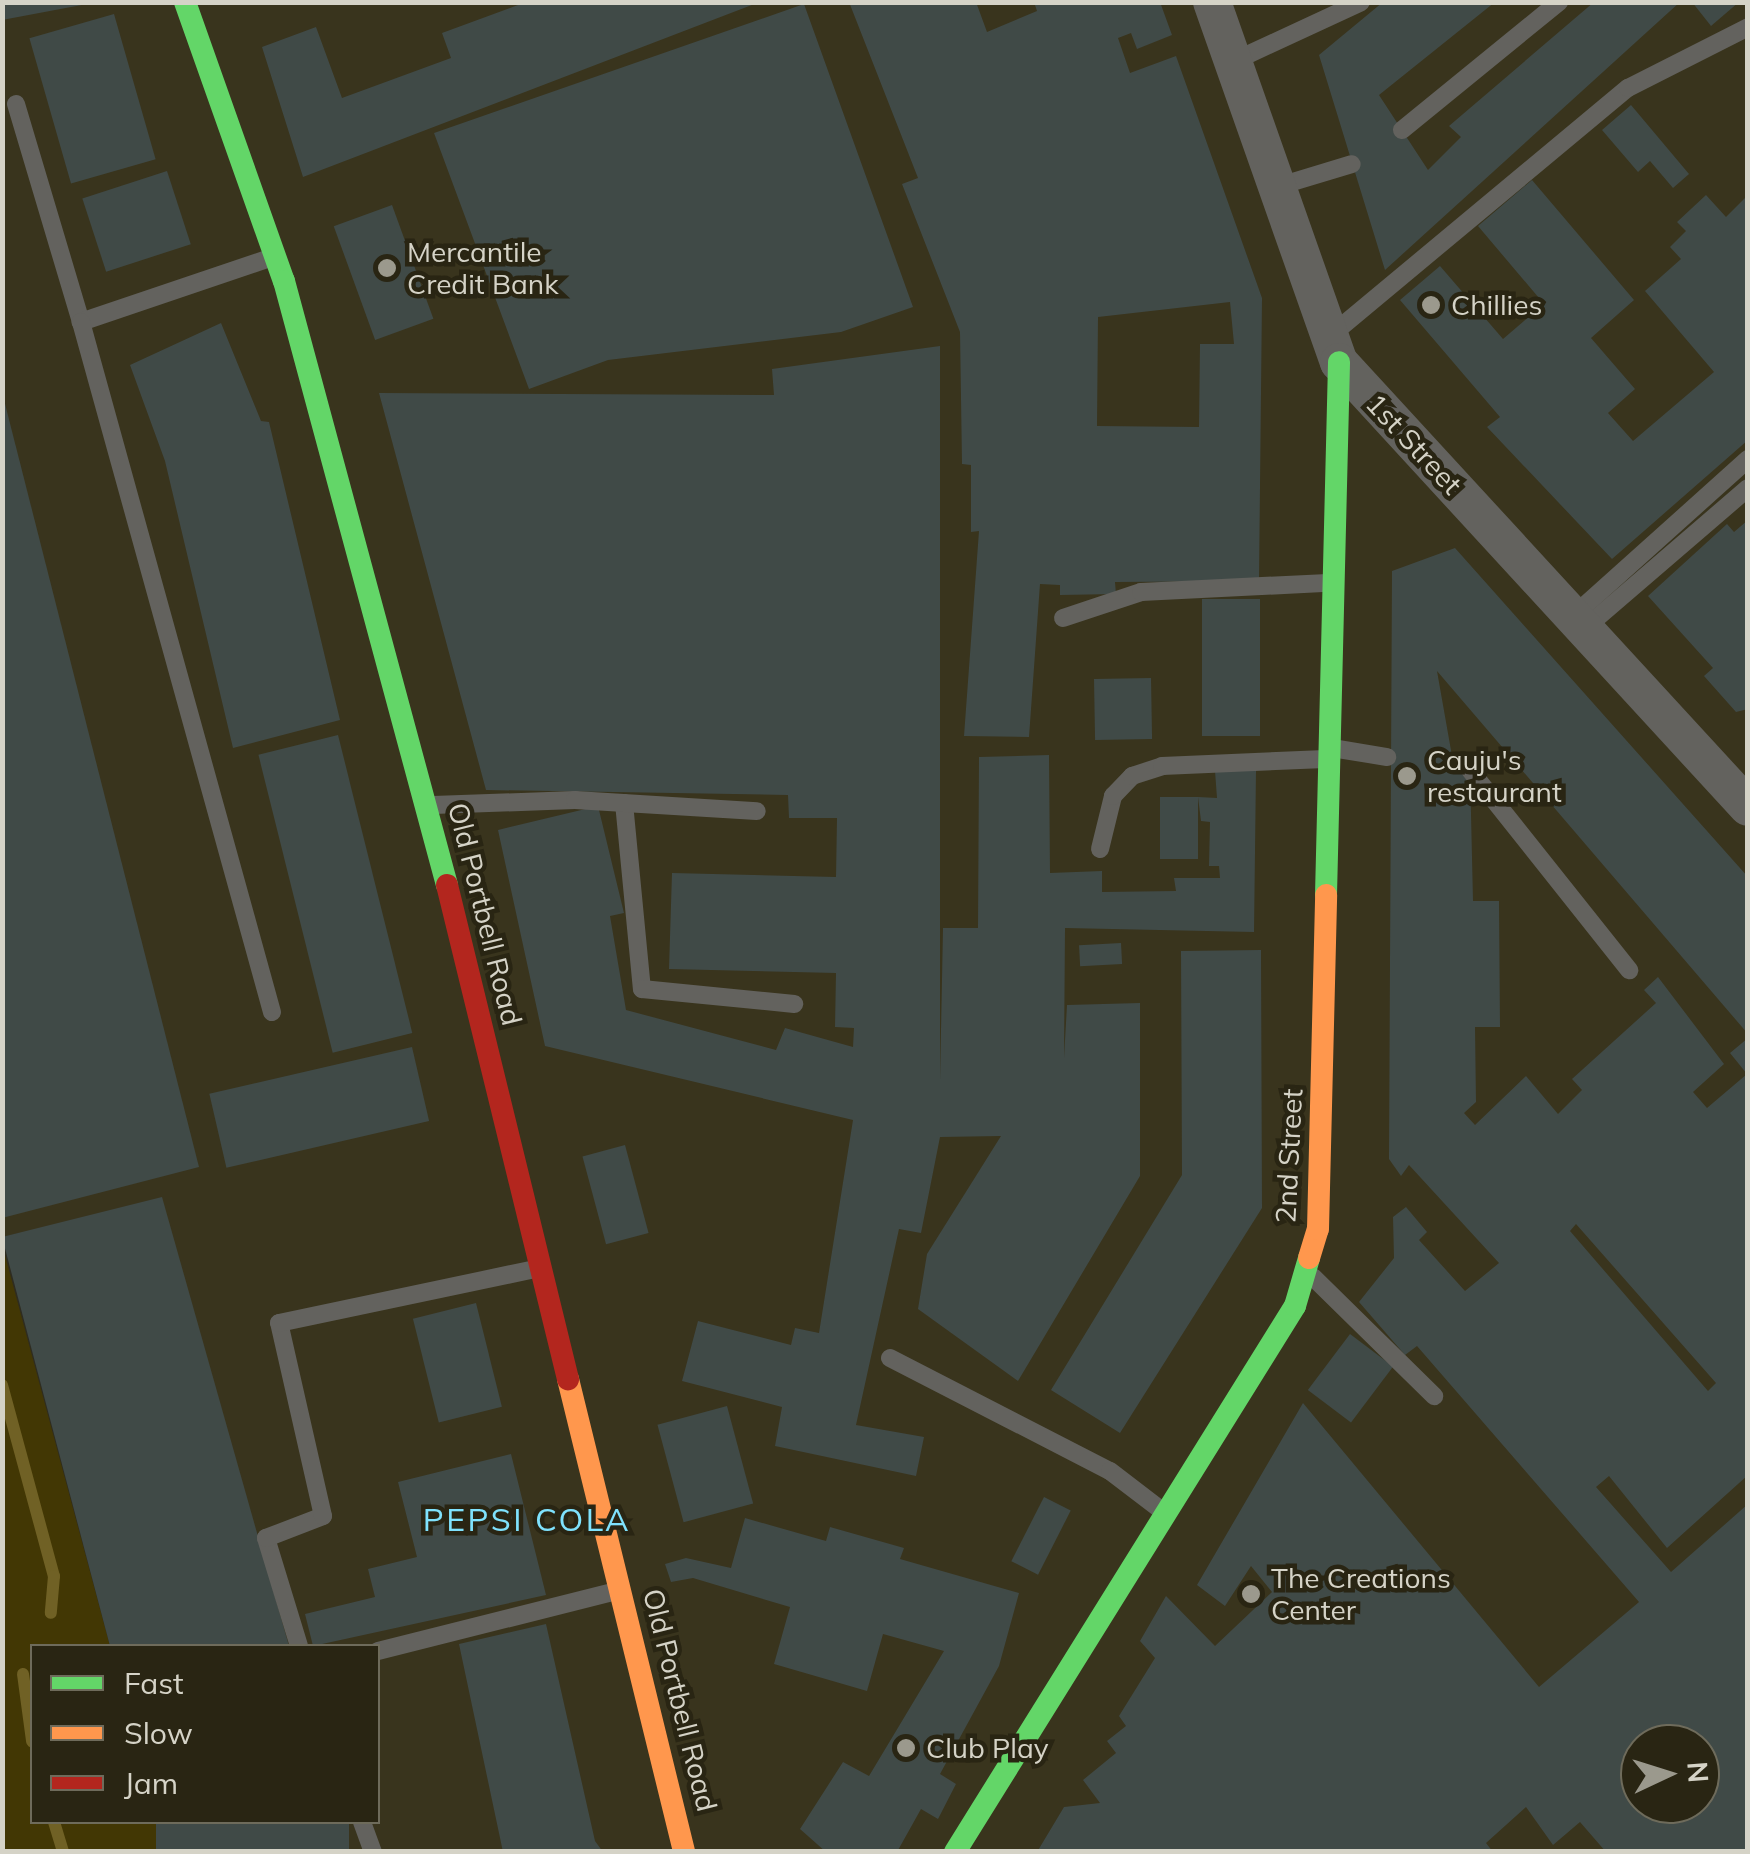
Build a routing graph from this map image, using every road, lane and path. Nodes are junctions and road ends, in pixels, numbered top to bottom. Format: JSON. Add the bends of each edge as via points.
{"nodes":[{"id":1,"x":185,"y":2,"type":"edge"},
{"id":2,"x":1212,"y":2,"type":"edge"},
{"id":3,"x":1360,"y":2,"type":"edge"},
{"id":4,"x":1559,"y":2,"type":"edge"},
{"id":5,"x":1748,"y":28,"type":"edge"},
{"id":6,"x":1232,"y":62,"type":"junction"},
{"id":7,"x":16,"y":104,"type":"dead end"},
{"id":8,"x":1402,"y":130,"type":"dead end"},
{"id":9,"x":1352,"y":164,"type":"dead end"},
{"id":10,"x":1276,"y":187,"type":"junction"},
{"id":11,"x":275,"y":256,"type":"junction"},
{"id":12,"x":81,"y":322,"type":"junction"},
{"id":13,"x":1334,"y":350,"type":"junction"},
{"id":14,"x":1748,"y":459,"type":"edge"},
{"id":15,"x":1748,"y":488,"type":"edge"},
{"id":16,"x":1334,"y":583,"type":"junction"},
{"id":17,"x":1063,"y":618,"type":"dead end"},
{"id":18,"x":1579,"y":623,"type":"junction"},
{"id":19,"x":1331,"y":754,"type":"junction"},
{"id":20,"x":1387,"y":756,"type":"dead end"},
{"id":21,"x":1470,"y":770,"type":"dead end"},
{"id":22,"x":624,"y":804,"type":"junction"},
{"id":23,"x":427,"y":805,"type":"junction"},
{"id":24,"x":1748,"y":807,"type":"edge"},
{"id":25,"x":757,"y":811,"type":"dead end"},
{"id":26,"x":1100,"y":849,"type":"dead end"},
{"id":27,"x":1629,"y":970,"type":"dead end"},
{"id":28,"x":794,"y":1004,"type":"dead end"},
{"id":29,"x":272,"y":1012,"type":"dead end"},
{"id":30,"x":542,"y":1268,"type":"junction"},
{"id":31,"x":1306,"y":1270,"type":"junction"},
{"id":32,"x":890,"y":1358,"type":"dead end"},
{"id":33,"x":1434,"y":1396,"type":"dead end"},
{"id":34,"x":1166,"y":1513,"type":"junction"},
{"id":35,"x":622,"y":1590,"type":"junction"},
{"id":36,"x":298,"y":1644,"type":"edge"},
{"id":37,"x":380,"y":1650,"type":"edge"},
{"id":38,"x":363,"y":1824,"type":"edge"},
{"id":39,"x":373,"y":1852,"type":"edge"},
{"id":40,"x":684,"y":1852,"type":"edge"},
{"id":41,"x":955,"y":1852,"type":"edge"}],
"edges":[{"from":1,"to":11,"type":"main road","name":"Old Portbell Road"},
{"from":2,"to":6,"type":"street","name":"1st Street"},
{"from":3,"to":6,"type":"lane"},
{"from":4,"to":8,"type":"lane"},
{"from":5,"to":13,"type":"lane","via":[[1628,88]]},
{"from":6,"to":10,"type":"street","name":"1st Street"},
{"from":7,"to":12,"type":"lane"},
{"from":9,"to":10,"type":"lane"},
{"from":10,"to":13,"type":"street","name":"1st Street"},
{"from":11,"to":12,"type":"lane"},
{"from":11,"to":23,"type":"main road","name":"Old Portbell Road"},
{"from":12,"to":29,"type":"lane"},
{"from":13,"to":16,"type":"main road","name":"2nd Street"},
{"from":13,"to":18,"type":"street","name":"1st Street"},
{"from":14,"to":18,"type":"lane"},
{"from":15,"to":18,"type":"lane"},
{"from":16,"to":17,"type":"lane","via":[[1141,592]]},
{"from":16,"to":19,"type":"main road","name":"2nd Street"},
{"from":18,"to":24,"type":"street","name":"1st Street"},
{"from":19,"to":20,"type":"lane"},
{"from":19,"to":26,"type":"lane","via":[[1162,766],[1132,776],[1113,796]]},
{"from":19,"to":31,"type":"main road","name":"2nd Street","via":[[1318,1229]]},
{"from":21,"to":27,"type":"lane"},
{"from":22,"to":23,"type":"lane"},
{"from":22,"to":25,"type":"lane"},
{"from":22,"to":28,"type":"lane","via":[[642,988]]},
{"from":23,"to":30,"type":"main road","name":"Old Portbell Road"},
{"from":30,"to":35,"type":"main road","name":"Old Portbell Road"},
{"from":30,"to":36,"type":"lane","via":[[279,1323],[323,1516],[266,1538]]},
{"from":31,"to":33,"type":"lane"},
{"from":31,"to":34,"type":"main road","name":"2nd Street","via":[[1295,1306]]},
{"from":32,"to":34,"type":"lane","via":[[1110,1471]]},
{"from":34,"to":41,"type":"main road","name":"2nd Street"},
{"from":35,"to":37,"type":"lane"},
{"from":35,"to":40,"type":"main road","name":"Old Portbell Road"},
{"from":38,"to":39,"type":"lane"}]}
